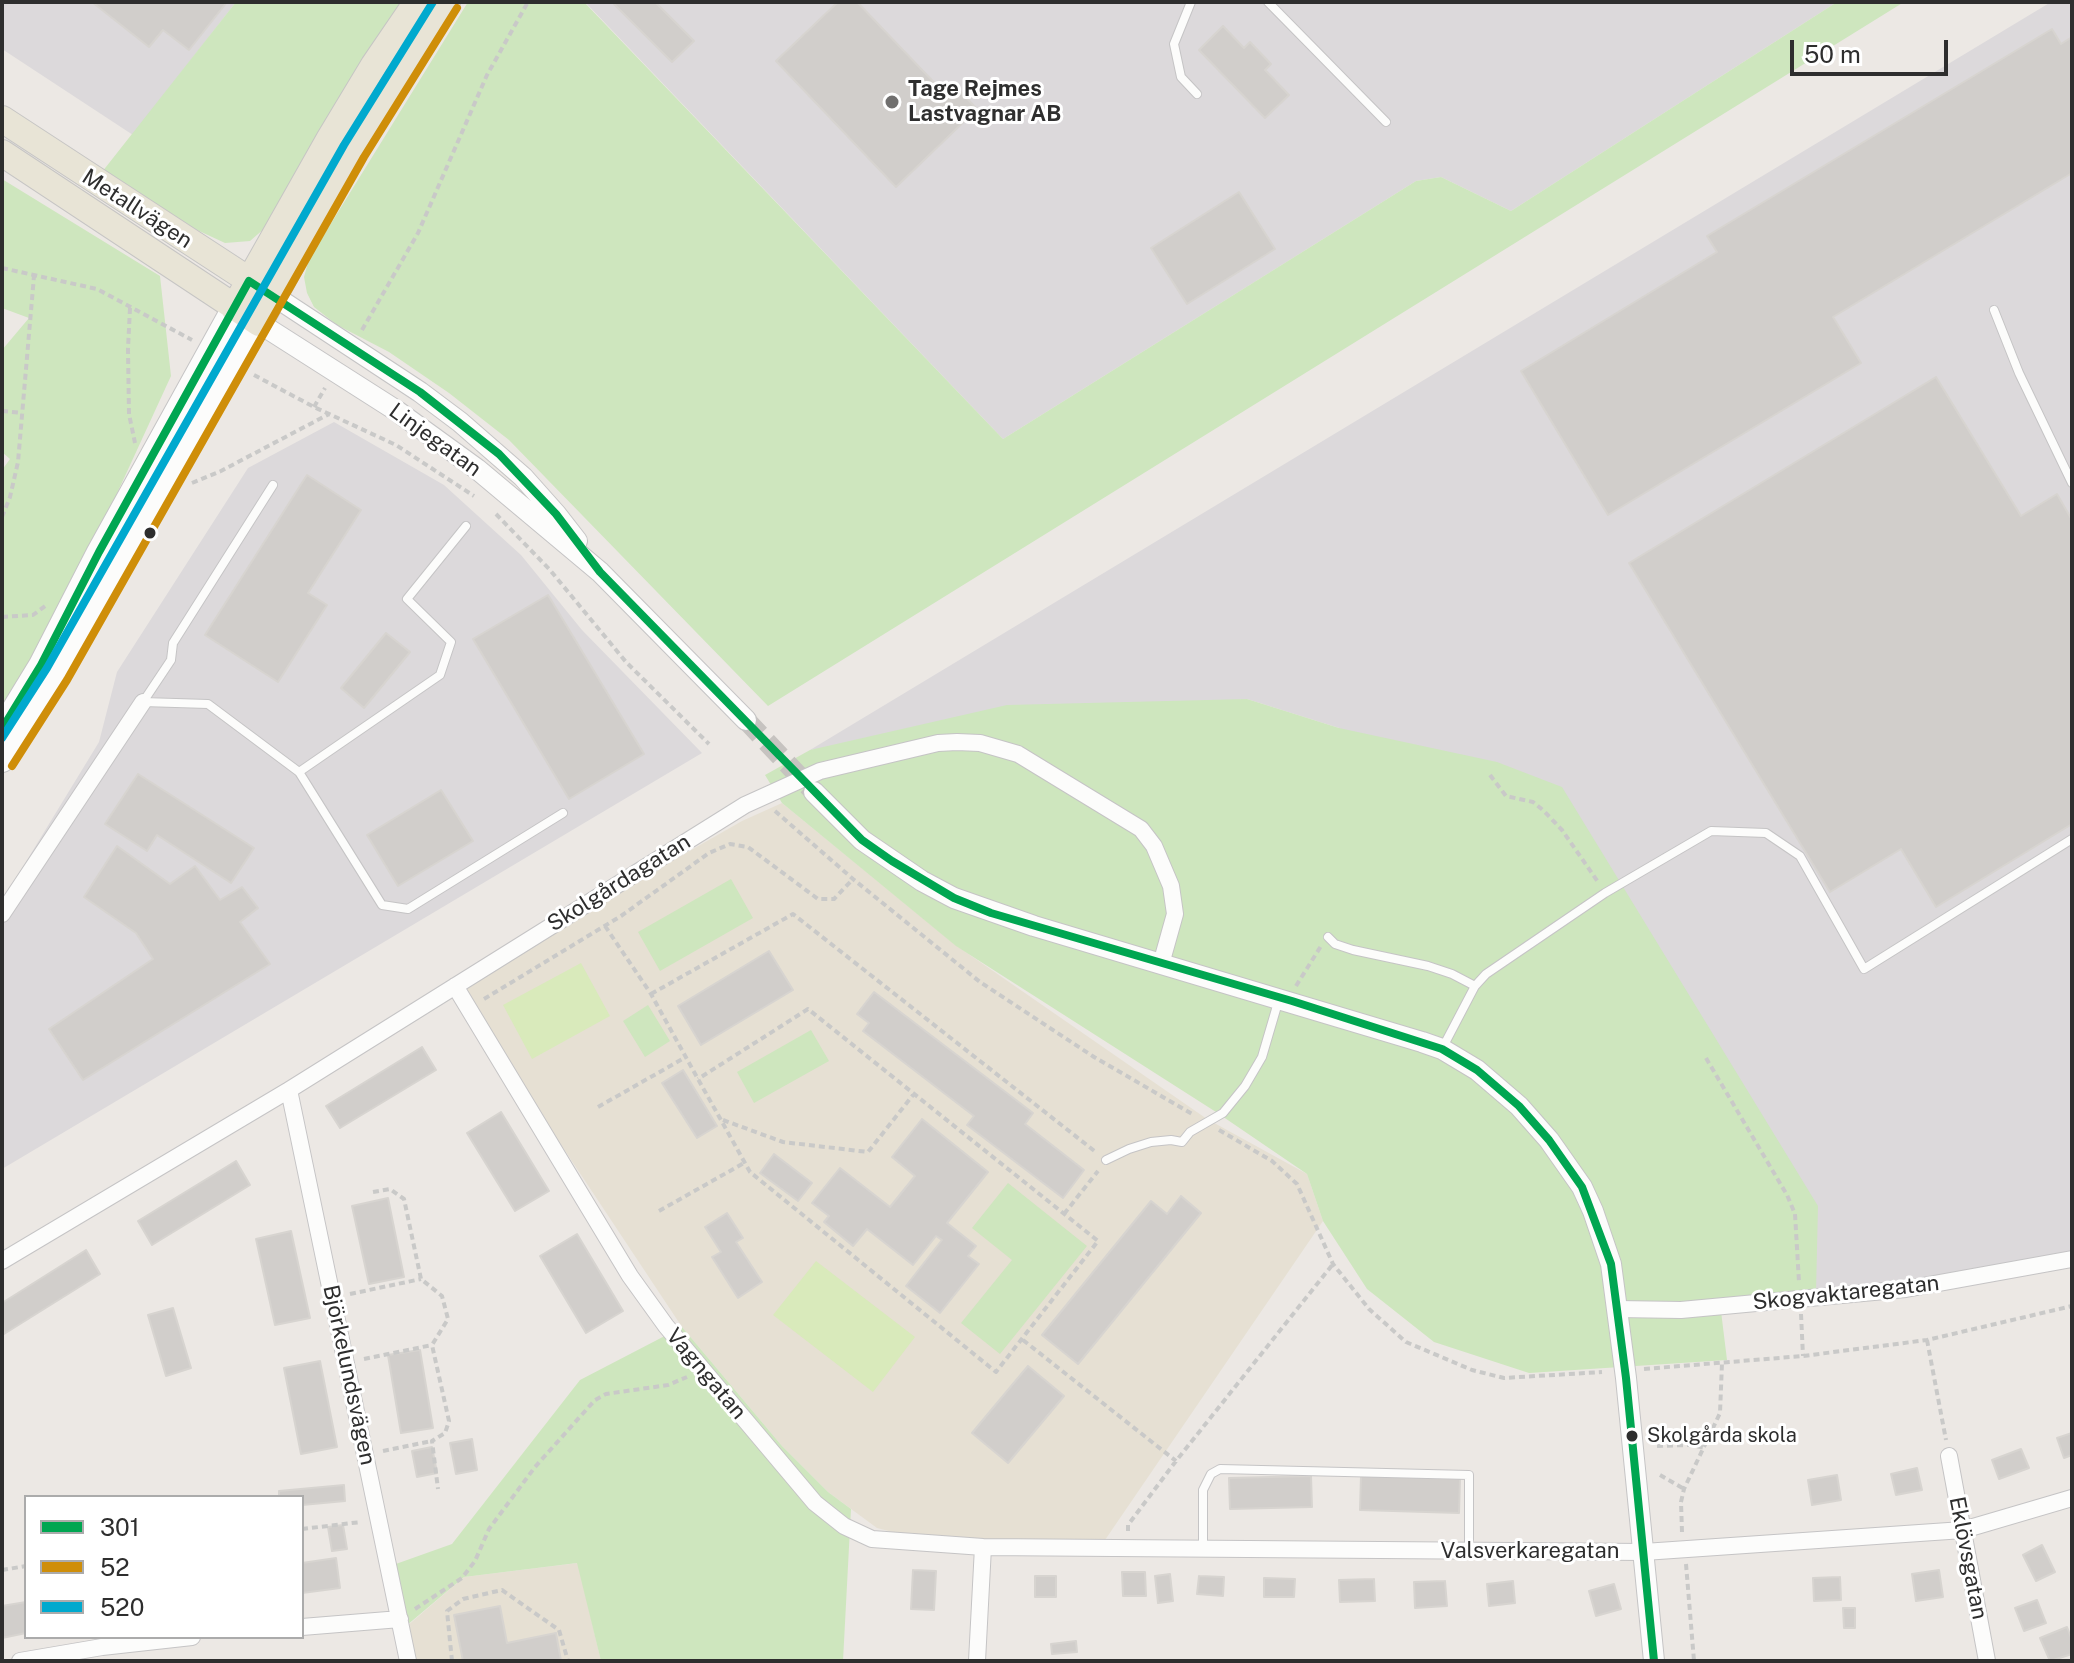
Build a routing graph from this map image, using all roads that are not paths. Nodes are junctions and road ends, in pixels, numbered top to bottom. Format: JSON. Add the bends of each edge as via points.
{"nodes":[{"id":1,"x":417,"y":2,"type":"edge"},
{"id":2,"x":447,"y":2,"type":"edge"},
{"id":3,"x":1191,"y":2,"type":"edge"},
{"id":4,"x":1268,"y":2,"type":"edge"},
{"id":5,"x":1197,"y":94,"type":"dead end"},
{"id":6,"x":2,"y":119,"type":"edge"},
{"id":7,"x":1386,"y":122,"type":"dead end"},
{"id":8,"x":2,"y":153,"type":"edge"},
{"id":9,"x":249,"y":281,"type":"junction"},
{"id":10,"x":274,"y":296,"type":"junction"},
{"id":11,"x":234,"y":308,"type":"junction"},
{"id":12,"x":1994,"y":310,"type":"dead end"},
{"id":13,"x":259,"y":323,"type":"junction"},
{"id":14,"x":2072,"y":483,"type":"edge"},
{"id":15,"x":273,"y":485,"type":"dead end"},
{"id":16,"x":466,"y":526,"type":"dead end"},
{"id":17,"x":600,"y":572,"type":"junction"},
{"id":18,"x":143,"y":702,"type":"junction"},
{"id":19,"x":746,"y":720,"type":"tunnel mouth"},
{"id":20,"x":2,"y":729,"type":"edge"},
{"id":21,"x":2,"y":760,"type":"edge"},
{"id":22,"x":299,"y":772,"type":"junction"},
{"id":23,"x":814,"y":792,"type":"tunnel mouth"},
{"id":24,"x":563,"y":813,"type":"dead end"},
{"id":25,"x":2072,"y":839,"type":"edge"},
{"id":26,"x":2,"y":914,"type":"edge"},
{"id":27,"x":1328,"y":937,"type":"dead end"},
{"id":28,"x":1161,"y":964,"type":"junction"},
{"id":29,"x":455,"y":986,"type":"junction"},
{"id":30,"x":1475,"y":986,"type":"junction"},
{"id":31,"x":1279,"y":998,"type":"junction"},
{"id":32,"x":1442,"y":1049,"type":"junction"},
{"id":33,"x":289,"y":1090,"type":"junction"},
{"id":34,"x":1106,"y":1160,"type":"road end"},
{"id":35,"x":2072,"y":1259,"type":"edge"},
{"id":36,"x":2,"y":1261,"type":"edge"},
{"id":37,"x":1618,"y":1309,"type":"junction"},
{"id":38,"x":1949,"y":1456,"type":"road end"},
{"id":39,"x":2072,"y":1498,"type":"edge"},
{"id":40,"x":1963,"y":1530,"type":"junction"},
{"id":41,"x":983,"y":1547,"type":"junction"},
{"id":42,"x":1203,"y":1549,"type":"junction"},
{"id":43,"x":1469,"y":1550,"type":"junction"},
{"id":44,"x":1644,"y":1552,"type":"junction"},
{"id":45,"x":400,"y":1619,"type":"junction"},
{"id":46,"x":304,"y":1627,"type":"edge"},
{"id":47,"x":174,"y":1639,"type":"edge"},
{"id":48,"x":20,"y":1661,"type":"edge"},
{"id":49,"x":408,"y":1661,"type":"edge"},
{"id":50,"x":977,"y":1661,"type":"edge"},
{"id":51,"x":1654,"y":1661,"type":"edge"},
{"id":52,"x":1987,"y":1661,"type":"edge"}],
"edges":[{"from":1,"to":9,"type":"main road","via":[[345,113]]},
{"from":2,"to":10,"type":"main road","via":[[354,151]]},
{"from":3,"to":5,"type":"lane","via":[[1174,44],[1181,77]]},
{"from":4,"to":7,"type":"lane"},
{"from":6,"to":9,"type":"main road","name":"Metallvägen"},
{"from":8,"to":11,"type":"main road","name":"Metallvägen"},
{"from":9,"to":10,"type":"main road","name":"Metallvägen"},
{"from":9,"to":11,"type":"main road"},
{"from":10,"to":13,"type":"main road"},
{"from":10,"to":17,"type":"street","name":"Linjegatan","via":[[420,392],[499,454],[556,514]]},
{"from":11,"to":13,"type":"main road","name":"Metallvägen"},
{"from":11,"to":20,"type":"main road"},
{"from":12,"to":14,"type":"lane"},
{"from":13,"to":17,"type":"street","name":"Linjegatan","via":[[443,443]]},
{"from":13,"to":21,"type":"main road"},
{"from":15,"to":18,"type":"lane","via":[[173,643],[171,660]]},
{"from":16,"to":22,"type":"lane","via":[[407,599],[451,642],[440,675]]},
{"from":17,"to":19,"type":"street","name":"Linjegatan"},
{"from":18,"to":22,"type":"lane","via":[[208,704]]},
{"from":18,"to":26,"type":"street"},
{"from":22,"to":24,"type":"lane","via":[[382,905],[408,909]]},
{"from":23,"to":28,"type":"street","via":[[862,840],[954,898]]},
{"from":25,"to":30,"type":"lane","via":[[1864,969],[1800,856],[1766,833],[1711,831],[1605,893]]},
{"from":27,"to":30,"type":"lane","via":[[1353,950],[1428,966]]},
{"from":28,"to":29,"type":"street","name":"Skolgårdagatan","via":[[1174,900],[1164,865],[1141,829],[1018,754],[957,742],[820,771],[745,805]]},
{"from":28,"to":31,"type":"street"},
{"from":29,"to":33,"type":"street","name":"Skolgårdagatan"},
{"from":29,"to":41,"type":"street","name":"Vagngatan","via":[[630,1276],[800,1488],[844,1526],[872,1539]]},
{"from":30,"to":32,"type":"lane"},
{"from":31,"to":32,"type":"street"},
{"from":31,"to":34,"type":"lane","via":[[1262,1057],[1235,1099],[1182,1142],[1151,1142]]},
{"from":32,"to":37,"type":"street","via":[[1505,1093],[1566,1163],[1604,1241]]},
{"from":33,"to":36,"type":"street","name":"Skolgårdagatan"},
{"from":33,"to":45,"type":"street","name":"Björkelundsvägen"},
{"from":35,"to":37,"type":"street","name":"Skogvaktaregatan","via":[[1920,1287],[1681,1310]]},
{"from":37,"to":44,"type":"street"},
{"from":38,"to":40,"type":"street","name":"Eklövsgatan"},
{"from":39,"to":40,"type":"street","name":"Valsverkaregatan"},
{"from":40,"to":44,"type":"street","name":"Valsverkaregatan"},
{"from":40,"to":52,"type":"street","name":"Eklövsgatan"},
{"from":41,"to":42,"type":"street","name":"Valsverkaregatan"},
{"from":41,"to":50,"type":"street"},
{"from":42,"to":43,"type":"street","name":"Valsverkaregatan"},
{"from":42,"to":43,"type":"lane","via":[[1203,1490],[1220,1469],[1469,1475]]},
{"from":43,"to":44,"type":"street","name":"Valsverkaregatan"},
{"from":44,"to":51,"type":"street"},
{"from":45,"to":46,"type":"street"},
{"from":45,"to":49,"type":"street","name":"Björkelundsvägen"},
{"from":47,"to":48,"type":"street"}]}
